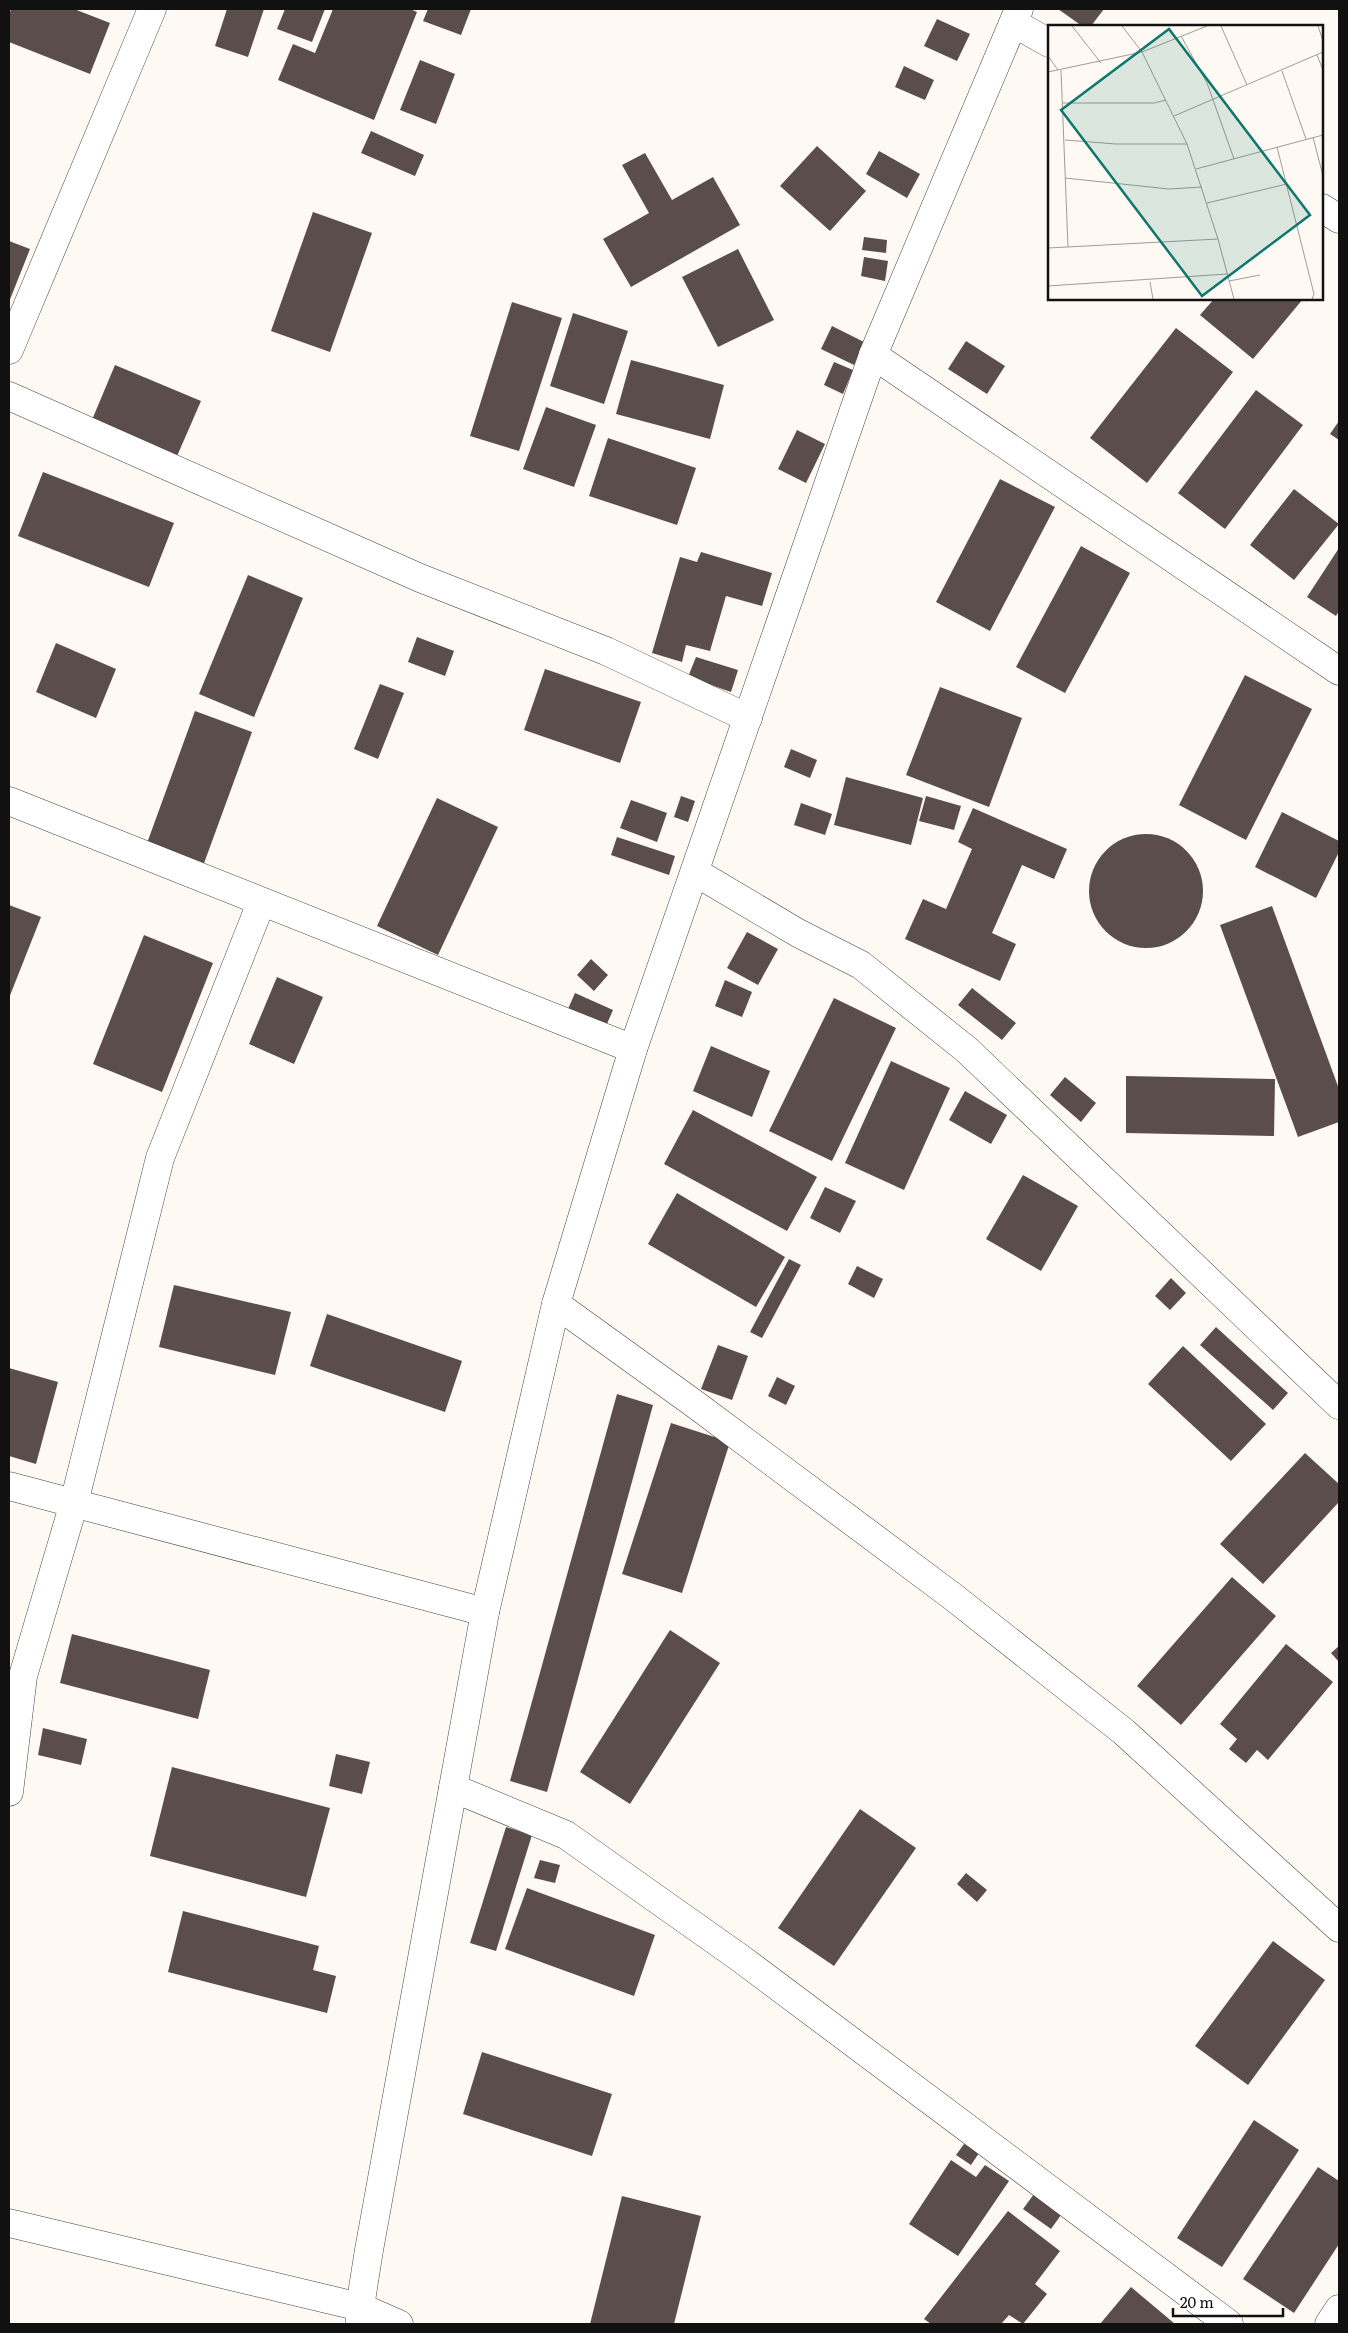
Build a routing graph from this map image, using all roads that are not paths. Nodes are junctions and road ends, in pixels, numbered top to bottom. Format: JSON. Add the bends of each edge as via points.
{"nodes":[{"id":1,"x":152,"y":9,"type":"edge"},
{"id":2,"x":1017,"y":16,"type":"edge"},
{"id":3,"x":1048,"y":42,"type":"edge"},
{"id":4,"x":1323,"y":209,"type":"edge"},
{"id":5,"x":1339,"y":219,"type":"edge"},
{"id":6,"x":9,"y":350,"type":"edge"},
{"id":7,"x":873,"y":355,"type":"junction"},
{"id":8,"x":9,"y":396,"type":"edge"},
{"id":9,"x":1339,"y":671,"type":"edge"},
{"id":10,"x":748,"y":718,"type":"junction"},
{"id":11,"x":9,"y":801,"type":"edge"},
{"id":12,"x":695,"y":872,"type":"junction"},
{"id":13,"x":261,"y":903,"type":"junction"},
{"id":14,"x":633,"y":1049,"type":"junction"},
{"id":15,"x":556,"y":1304,"type":"junction"},
{"id":16,"x":1339,"y":1405,"type":"edge"},
{"id":17,"x":9,"y":1486,"type":"edge"},
{"id":18,"x":74,"y":1503,"type":"junction"},
{"id":19,"x":485,"y":1612,"type":"junction"},
{"id":20,"x":453,"y":1788,"type":"junction"},
{"id":21,"x":9,"y":1792,"type":"edge"},
{"id":22,"x":1339,"y":1928,"type":"edge"},
{"id":23,"x":9,"y":2223,"type":"edge"},
{"id":24,"x":1339,"y":2309,"type":"edge"},
{"id":25,"x":360,"y":2316,"type":"edge"},
{"id":26,"x":399,"y":2324,"type":"edge"},
{"id":27,"x":1229,"y":2324,"type":"edge"},
{"id":28,"x":1328,"y":2324,"type":"edge"}],
"edges":[{"from":1,"to":6,"type":"street"},
{"from":2,"to":3,"type":"street"},
{"from":2,"to":7,"type":"street"},
{"from":4,"to":5,"type":"street"},
{"from":7,"to":9,"type":"street"},
{"from":7,"to":10,"type":"street"},
{"from":8,"to":10,"type":"street","via":[[420,578],[606,652]]},
{"from":10,"to":12,"type":"street"},
{"from":11,"to":13,"type":"street"},
{"from":12,"to":14,"type":"street"},
{"from":12,"to":16,"type":"street","via":[[798,933],[861,965],[966,1050]]},
{"from":13,"to":14,"type":"street"},
{"from":13,"to":18,"type":"street","via":[[160,1158]]},
{"from":14,"to":15,"type":"street"},
{"from":15,"to":19,"type":"street"},
{"from":15,"to":22,"type":"street","via":[[952,1596],[1124,1732]]},
{"from":17,"to":18,"type":"street"},
{"from":18,"to":19,"type":"street"},
{"from":18,"to":21,"type":"street","via":[[23,1676]]},
{"from":19,"to":20,"type":"street"},
{"from":20,"to":25,"type":"street"},
{"from":20,"to":27,"type":"street","via":[[566,1835],[740,1958]]},
{"from":23,"to":25,"type":"street"},
{"from":24,"to":28,"type":"street"},
{"from":25,"to":26,"type":"street"}]}
